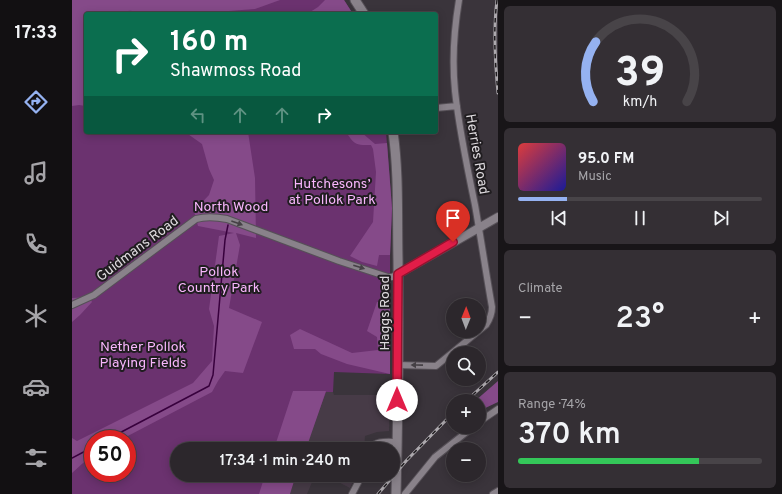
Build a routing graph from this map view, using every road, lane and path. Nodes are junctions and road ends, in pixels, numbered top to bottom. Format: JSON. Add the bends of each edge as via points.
{"nodes":[{"id":1,"x":355,"y":0,"type":"edge"},
{"id":2,"x":361,"y":0,"type":"edge"},
{"id":3,"x":459,"y":0,"type":"edge"},
{"id":4,"x":364,"y":12,"type":"edge"},
{"id":5,"x":364,"y":12,"type":"edge"},
{"id":6,"x":457,"y":106,"type":"junction"},
{"id":7,"x":438,"y":108,"type":"edge"},
{"id":8,"x":393,"y":134,"type":"edge"},
{"id":9,"x":498,"y":217,"type":"edge"},
{"id":10,"x":479,"y":228,"type":"junction"},
{"id":11,"x":398,"y":274,"type":"junction"},
{"id":12,"x":72,"y":305,"type":"edge"},
{"id":13,"x":397,"y":365,"type":"junction"},
{"id":14,"x":498,"y":409,"type":"edge"},
{"id":15,"x":486,"y":417,"type":"edge"},
{"id":16,"x":463,"y":434,"type":"edge"},
{"id":17,"x":397,"y":442,"type":"edge"},
{"id":18,"x":358,"y":482,"type":"edge"},
{"id":19,"x":396,"y":482,"type":"edge"},
{"id":20,"x":498,"y":492,"type":"edge"},
{"id":21,"x":352,"y":494,"type":"edge"},
{"id":22,"x":396,"y":494,"type":"edge"},
{"id":23,"x":405,"y":494,"type":"edge"},
{"id":24,"x":493,"y":494,"type":"edge"}],
"edges":[{"from":1,"to":4,"type":"main road"},
{"from":2,"to":5,"type":"main road"},
{"from":3,"to":6,"type":"street","name":"Herries Road","via":[[454,44]]},
{"from":6,"to":7,"type":"street"},
{"from":6,"to":10,"type":"street","name":"Herries Road"},
{"from":8,"to":11,"type":"main road","name":"Haggs Road","via":[[397,185]]},
{"from":9,"to":10,"type":"street"},
{"from":10,"to":11,"type":"street"},
{"from":10,"to":13,"type":"street","name":"Herries Road","one_way":true,"via":[[492,307],[486,325],[436,366]]},
{"from":12,"to":11,"type":"street","name":"Guidmans Road","one_way":true,"via":[[94,295],[203,217],[227,219],[388,277]]},
{"from":11,"to":13,"type":"main road","name":"Haggs Road"},
{"from":13,"to":17,"type":"main road","name":"Haggs Road"},
{"from":14,"to":15,"type":"street"},
{"from":16,"to":23,"type":"street","via":[[434,457]]},
{"from":18,"to":21,"type":"street"},
{"from":19,"to":22,"type":"main road","name":"Haggs Road"},
{"from":20,"to":24,"type":"street"}]}
